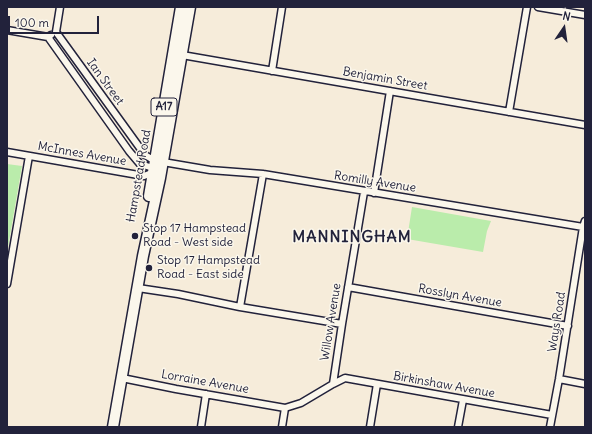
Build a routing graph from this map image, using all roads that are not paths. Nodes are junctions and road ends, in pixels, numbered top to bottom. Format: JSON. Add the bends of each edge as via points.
{"nodes":[{"id":1,"x":60,"y":7,"type":"edge"},
{"id":2,"x":181,"y":7,"type":"edge"},
{"id":3,"x":190,"y":7,"type":"edge"},
{"id":4,"x":282,"y":7,"type":"edge"},
{"id":5,"x":527,"y":7,"type":"edge"},
{"id":6,"x":538,"y":7,"type":"edge"},
{"id":7,"x":585,"y":15,"type":"edge"},
{"id":8,"x":7,"y":30,"type":"edge"},
{"id":9,"x":56,"y":32,"type":"junction"},
{"id":10,"x":48,"y":37,"type":"junction"},
{"id":11,"x":177,"y":54,"type":"junction"},
{"id":12,"x":272,"y":71,"type":"junction"},
{"id":13,"x":390,"y":91,"type":"junction"},
{"id":14,"x":509,"y":112,"type":"junction"},
{"id":15,"x":585,"y":125,"type":"edge"},
{"id":16,"x":7,"y":152,"type":"edge"},
{"id":17,"x":29,"y":156,"type":"junction"},
{"id":18,"x":157,"y":168,"type":"junction"},
{"id":19,"x":263,"y":174,"type":"junction"},
{"id":20,"x":364,"y":192,"type":"junction"},
{"id":21,"x":374,"y":193,"type":"junction"},
{"id":22,"x":584,"y":224,"type":"edge"},
{"id":23,"x":7,"y":284,"type":"edge"},
{"id":24,"x":348,"y":287,"type":"junction"},
{"id":25,"x":138,"y":288,"type":"junction"},
{"id":26,"x":240,"y":307,"type":"junction"},
{"id":27,"x":342,"y":324,"type":"junction"},
{"id":28,"x":568,"y":326,"type":"junction"},
{"id":29,"x":122,"y":378,"type":"junction"},
{"id":30,"x":559,"y":378,"type":"junction"},
{"id":31,"x":333,"y":384,"type":"junction"},
{"id":32,"x":377,"y":384,"type":"junction"},
{"id":33,"x":585,"y":384,"type":"edge"},
{"id":34,"x":206,"y":394,"type":"junction"},
{"id":35,"x":463,"y":400,"type":"junction"},
{"id":36,"x":285,"y":408,"type":"junction"},
{"id":37,"x":552,"y":415,"type":"junction"},
{"id":38,"x":113,"y":427,"type":"edge"},
{"id":39,"x":200,"y":427,"type":"edge"},
{"id":40,"x":282,"y":427,"type":"edge"},
{"id":41,"x":370,"y":427,"type":"edge"},
{"id":42,"x":458,"y":427,"type":"edge"},
{"id":43,"x":550,"y":427,"type":"edge"}],
"edges":[{"from":1,"to":9,"type":"street"},
{"from":2,"to":11,"type":"highway","name":"Hampstead Road","number":"A17"},
{"from":3,"to":11,"type":"highway","name":"Hampstead Road","number":"A17"},
{"from":4,"to":12,"type":"street"},
{"from":5,"to":14,"type":"street"},
{"from":6,"to":7,"type":"street"},
{"from":8,"to":10,"type":"street"},
{"from":9,"to":10,"type":"street"},
{"from":9,"to":18,"type":"street","name":"Ian Street"},
{"from":10,"to":18,"type":"street","name":"Ian Street","via":[[129,151],[140,164]]},
{"from":11,"to":12,"type":"street","name":"Benjamin Street"},
{"from":11,"to":18,"type":"highway","name":"Hampstead Road","number":"A17"},
{"from":12,"to":13,"type":"street","name":"Benjamin Street"},
{"from":13,"to":14,"type":"street","name":"Benjamin Street"},
{"from":13,"to":21,"type":"street"},
{"from":14,"to":15,"type":"street","name":"Benjamin Street"},
{"from":16,"to":17,"type":"street","name":"McInnes Avenue"},
{"from":17,"to":18,"type":"street","name":"McInnes Avenue","via":[[144,176]]},
{"from":17,"to":23,"type":"street"},
{"from":18,"to":19,"type":"street","name":"Romilly Avenue"},
{"from":18,"to":25,"type":"highway","name":"Hampstead Road","number":"A17"},
{"from":19,"to":20,"type":"street","name":"Romilly Avenue"},
{"from":19,"to":26,"type":"street"},
{"from":20,"to":21,"type":"street","name":"Romilly Avenue"},
{"from":20,"to":24,"type":"street","name":"Willow Avenue"},
{"from":21,"to":22,"type":"street","name":"Romilly Avenue"},
{"from":22,"to":28,"type":"street","name":"Ways Road"},
{"from":24,"to":27,"type":"street","name":"Willow Avenue"},
{"from":24,"to":28,"type":"street","name":"Rosslyn Avenue"},
{"from":25,"to":26,"type":"street"},
{"from":25,"to":29,"type":"highway","name":"Hampstead Road","number":"A17"},
{"from":26,"to":27,"type":"street"},
{"from":27,"to":31,"type":"street","name":"Willow Avenue"},
{"from":28,"to":30,"type":"street","name":"Ways Road"},
{"from":29,"to":34,"type":"street","name":"Lorraine Avenue"},
{"from":29,"to":38,"type":"highway","name":"Hampstead Road","number":"A17"},
{"from":30,"to":33,"type":"street"},
{"from":30,"to":37,"type":"street","name":"Ways Road"},
{"from":31,"to":32,"type":"street","name":"Birkinshaw Avenue","via":[[345,378]]},
{"from":31,"to":36,"type":"street","via":[[301,403]]},
{"from":32,"to":35,"type":"street","name":"Birkinshaw Avenue"},
{"from":32,"to":41,"type":"street"},
{"from":34,"to":36,"type":"street","name":"Lorraine Avenue"},
{"from":34,"to":39,"type":"street"},
{"from":35,"to":37,"type":"street","name":"Birkinshaw Avenue"},
{"from":35,"to":42,"type":"street"},
{"from":36,"to":40,"type":"street"},
{"from":37,"to":43,"type":"street","name":"Ways Road"}]}
